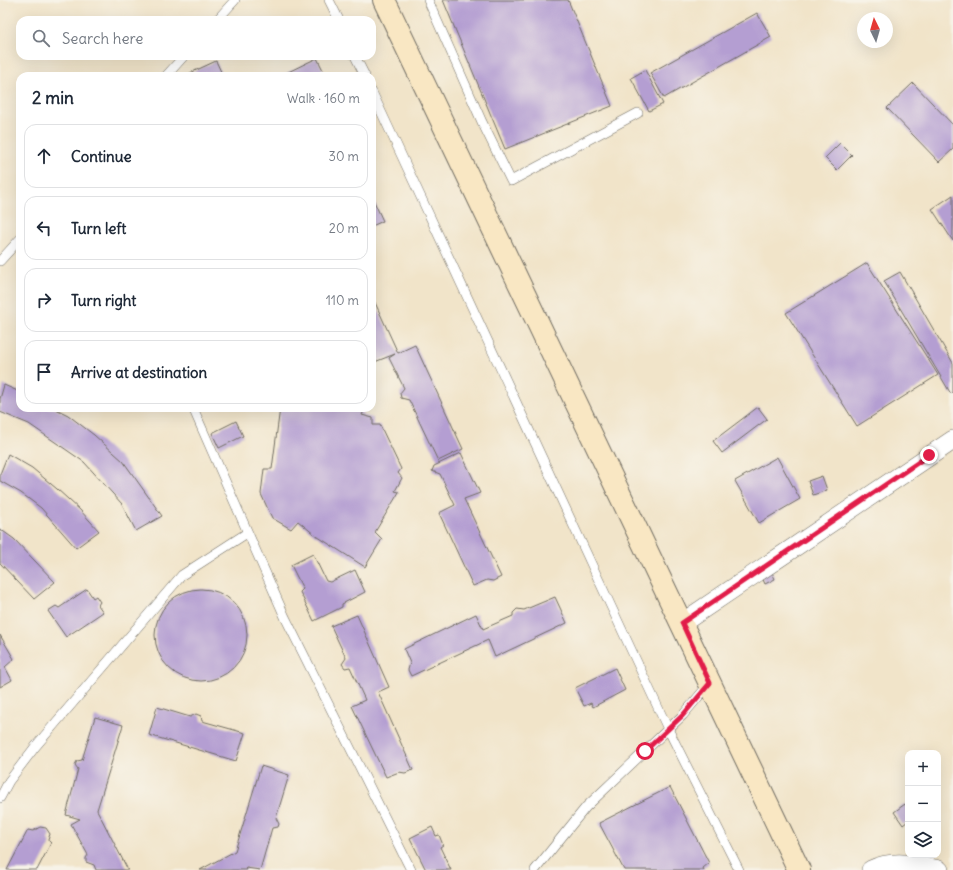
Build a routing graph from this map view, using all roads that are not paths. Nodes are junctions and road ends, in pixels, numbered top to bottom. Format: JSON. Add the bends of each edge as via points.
{"nodes":[{"id":1,"x":235,"y":0,"type":"edge"},
{"id":2,"x":329,"y":0,"type":"edge"},
{"id":3,"x":384,"y":0,"type":"edge"},
{"id":4,"x":428,"y":0,"type":"edge"},
{"id":5,"x":221,"y":16,"type":"edge"},
{"id":6,"x":337,"y":16,"type":"edge"},
{"id":7,"x":180,"y":60,"type":"edge"},
{"id":8,"x":357,"y":60,"type":"edge"},
{"id":9,"x":170,"y":72,"type":"edge"},
{"id":10,"x":363,"y":72,"type":"edge"},
{"id":11,"x":376,"y":101,"type":"edge"},
{"id":12,"x":638,"y":113,"type":"dead end"},
{"id":13,"x":16,"y":243,"type":"edge"},
{"id":14,"x":0,"y":261,"type":"edge"},
{"id":15,"x":195,"y":412,"type":"edge"},
{"id":16,"x":953,"y":440,"type":"edge"},
{"id":17,"x":247,"y":533,"type":"junction"},
{"id":18,"x":682,"y":623,"type":"junction"},
{"id":19,"x":710,"y":683,"type":"junction"},
{"id":20,"x":668,"y":729,"type":"junction"},
{"id":21,"x":0,"y":798,"type":"edge"},
{"id":22,"x":411,"y":870,"type":"edge"},
{"id":23,"x":535,"y":870,"type":"edge"},
{"id":24,"x":739,"y":870,"type":"edge"},
{"id":25,"x":799,"y":870,"type":"edge"},
{"id":26,"x":871,"y":870,"type":"edge"},
{"id":27,"x":939,"y":870,"type":"edge"}],
"edges":[{"from":1,"to":5,"type":"lane"},
{"from":2,"to":6,"type":"lane"},
{"from":3,"to":18,"type":"main road"},
{"from":4,"to":12,"type":"lane","via":[[511,181]]},
{"from":7,"to":9,"type":"lane"},
{"from":8,"to":10,"type":"lane"},
{"from":11,"to":20,"type":"lane"},
{"from":13,"to":14,"type":"lane"},
{"from":15,"to":17,"type":"lane"},
{"from":16,"to":18,"type":"street"},
{"from":17,"to":21,"type":"lane","via":[[182,575],[36,747],[9,781]]},
{"from":17,"to":22,"type":"lane","via":[[284,617]]},
{"from":18,"to":19,"type":"main road"},
{"from":19,"to":20,"type":"lane"},
{"from":19,"to":25,"type":"main road"},
{"from":20,"to":23,"type":"lane","via":[[586,807]]},
{"from":20,"to":24,"type":"lane"},
{"from":26,"to":27,"type":"street","via":[[891,863],[913,864]]}]}
